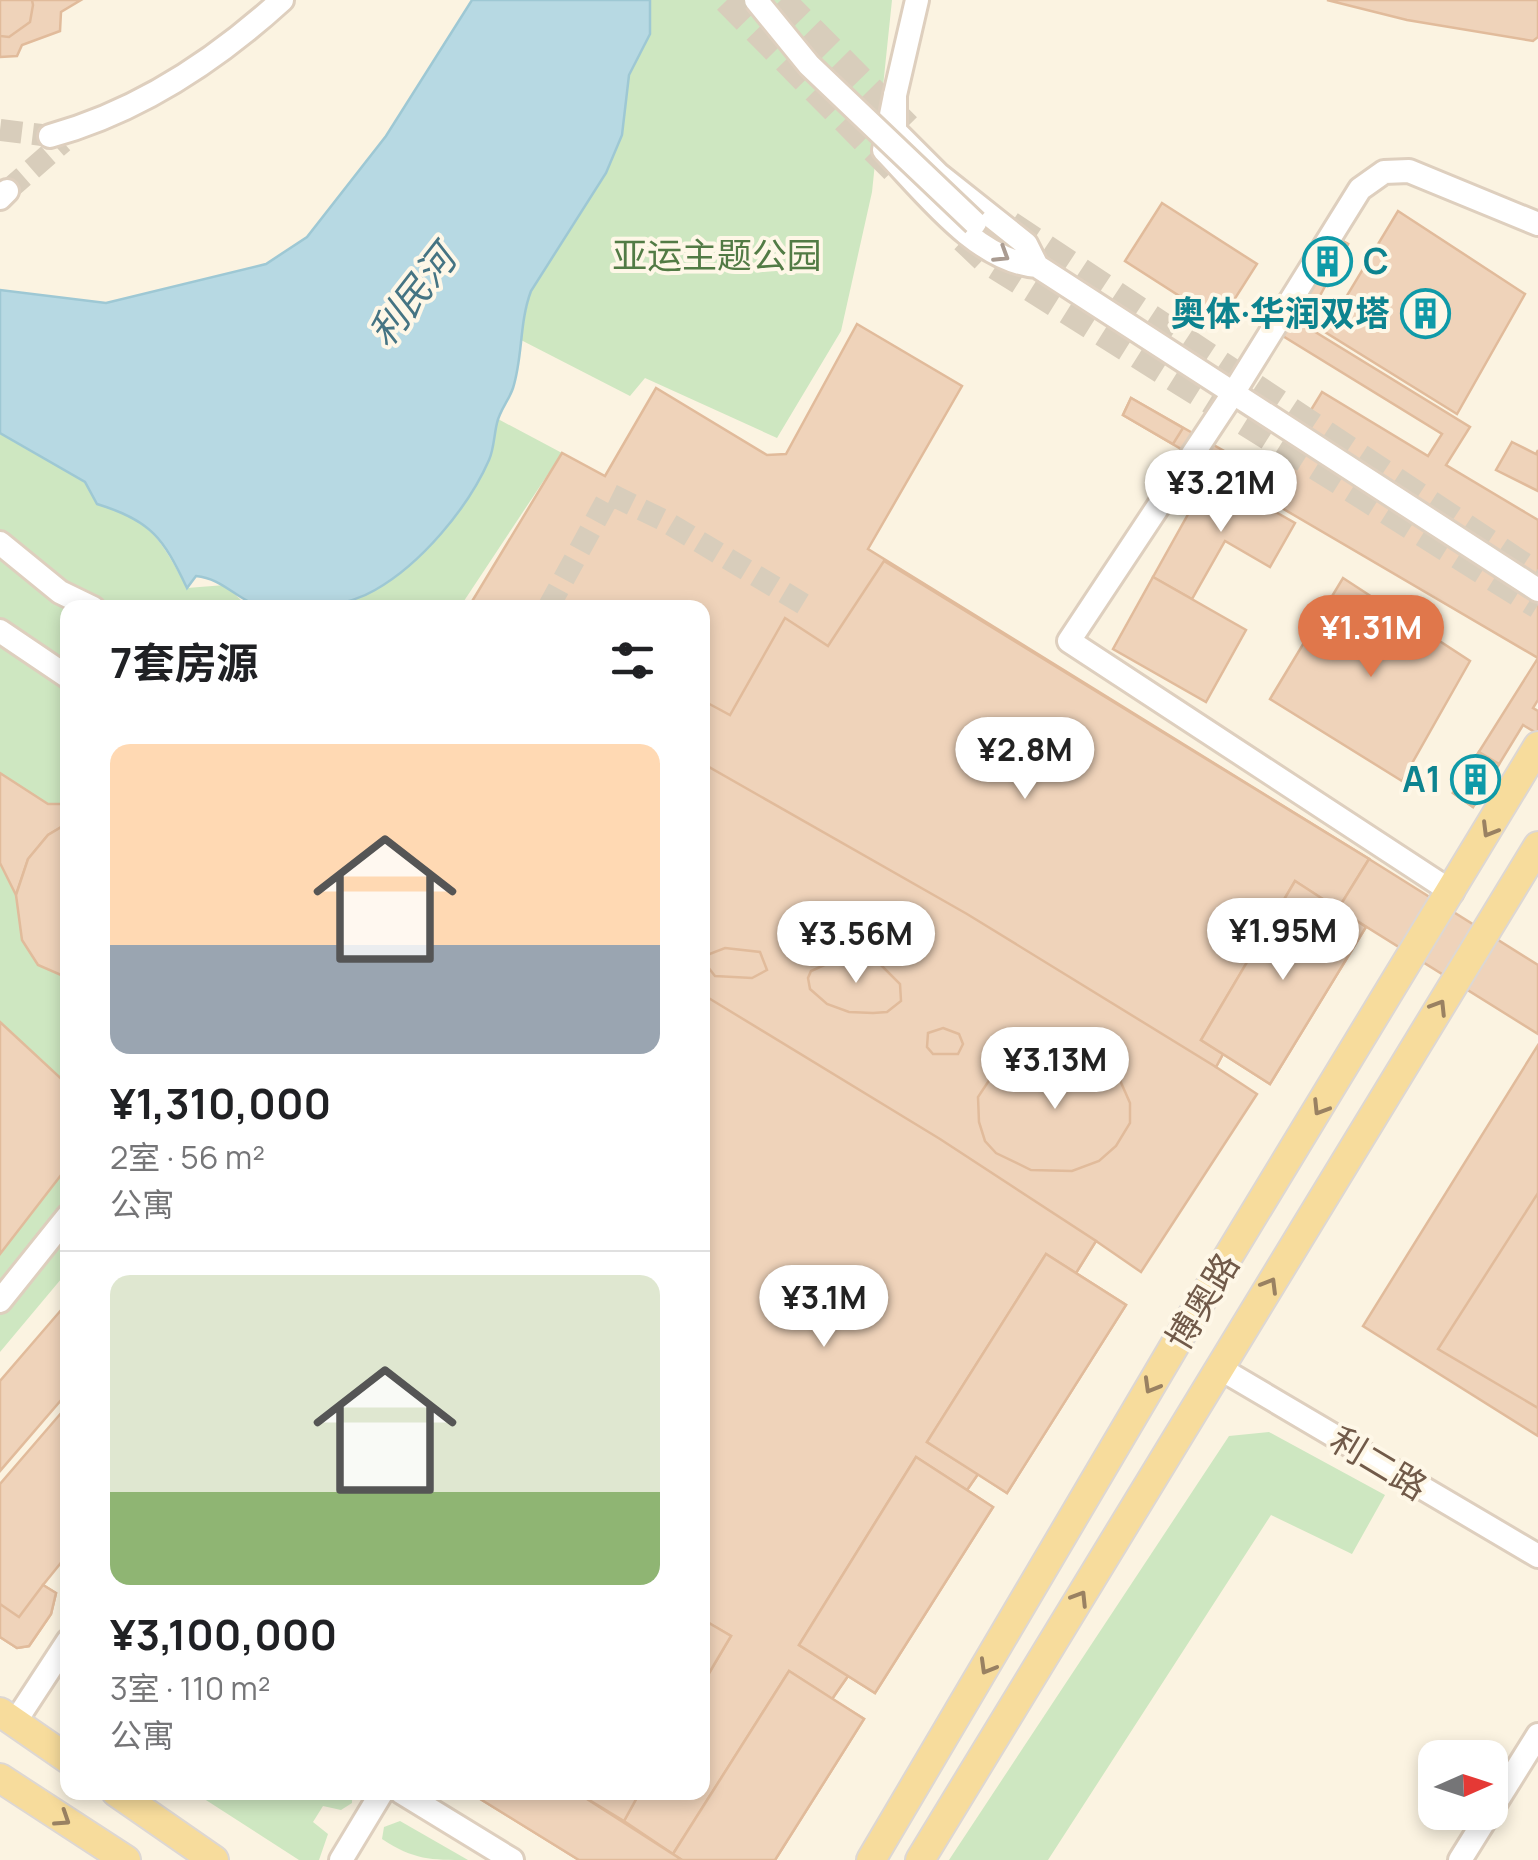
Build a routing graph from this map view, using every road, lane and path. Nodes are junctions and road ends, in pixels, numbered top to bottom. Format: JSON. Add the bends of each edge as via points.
{"nodes":[{"id":1,"x":282,"y":0,"type":"edge"},
{"id":2,"x":756,"y":0,"type":"edge"},
{"id":3,"x":916,"y":0,"type":"edge"},
{"id":4,"x":63,"y":136,"type":"tunnel mouth"},
{"id":5,"x":975,"y":223,"type":"tunnel mouth"},
{"id":6,"x":1538,"y":224,"type":"edge"},
{"id":7,"x":1232,"y":395,"type":"junction"},
{"id":8,"x":0,"y":543,"type":"edge"},
{"id":9,"x":1538,"y":590,"type":"edge"},
{"id":10,"x":76,"y":600,"type":"edge"},
{"id":11,"x":0,"y":631,"type":"edge"},
{"id":12,"x":60,"y":672,"type":"edge"},
{"id":13,"x":1538,"y":746,"type":"edge"},
{"id":14,"x":1538,"y":846,"type":"edge"},
{"id":15,"x":1452,"y":892,"type":"junction"},
{"id":16,"x":60,"y":1226,"type":"edge"},
{"id":17,"x":0,"y":1301,"type":"edge"},
{"id":18,"x":1220,"y":1369,"type":"junction"},
{"id":19,"x":1538,"y":1556,"type":"edge"},
{"id":20,"x":60,"y":1651,"type":"edge"},
{"id":21,"x":8,"y":1717,"type":"edge"},
{"id":22,"x":1538,"y":1736,"type":"edge"},
{"id":23,"x":60,"y":1753,"type":"edge"},
{"id":24,"x":0,"y":1778,"type":"edge"},
{"id":25,"x":128,"y":1800,"type":"edge"},
{"id":26,"x":377,"y":1800,"type":"edge"},
{"id":27,"x":414,"y":1800,"type":"edge"},
{"id":28,"x":126,"y":1860,"type":"edge"},
{"id":29,"x":214,"y":1860,"type":"edge"},
{"id":30,"x":341,"y":1860,"type":"edge"},
{"id":31,"x":512,"y":1860,"type":"edge"},
{"id":32,"x":871,"y":1860,"type":"edge"},
{"id":33,"x":920,"y":1860,"type":"edge"},
{"id":34,"x":1460,"y":1860,"type":"edge"}],
"edges":[{"from":1,"to":4,"type":"street","via":[[196,70]]},
{"from":2,"to":5,"type":"street","bridge":true,"via":[[810,65]]},
{"from":3,"to":7,"type":"street","via":[[895,95],[896,131],[1026,244],[1037,266]]},
{"from":6,"to":7,"type":"street","via":[[1409,171],[1384,172],[1360,188]]},
{"from":7,"to":9,"type":"street"},
{"from":7,"to":15,"type":"street","via":[[1069,641]]},
{"from":8,"to":10,"type":"street"},
{"from":11,"to":12,"type":"street"},
{"from":13,"to":15,"type":"main road","name":"博奥路","one_way":true},
{"from":18,"to":14,"type":"main road","name":"博奥路","one_way":true},
{"from":15,"to":32,"type":"main road","name":"博奥路","one_way":true,"via":[[1189,1320]]},
{"from":16,"to":17,"type":"street"},
{"from":18,"to":19,"type":"street","name":"利二路"},
{"from":33,"to":18,"type":"main road","name":"博奥路","one_way":true},
{"from":20,"to":21,"type":"street"},
{"from":21,"to":23,"type":"main road"},
{"from":22,"to":34,"type":"street"},
{"from":24,"to":28,"type":"main road","one_way":true},
{"from":25,"to":29,"type":"main road"},
{"from":26,"to":30,"type":"street"},
{"from":27,"to":31,"type":"street"}]}
